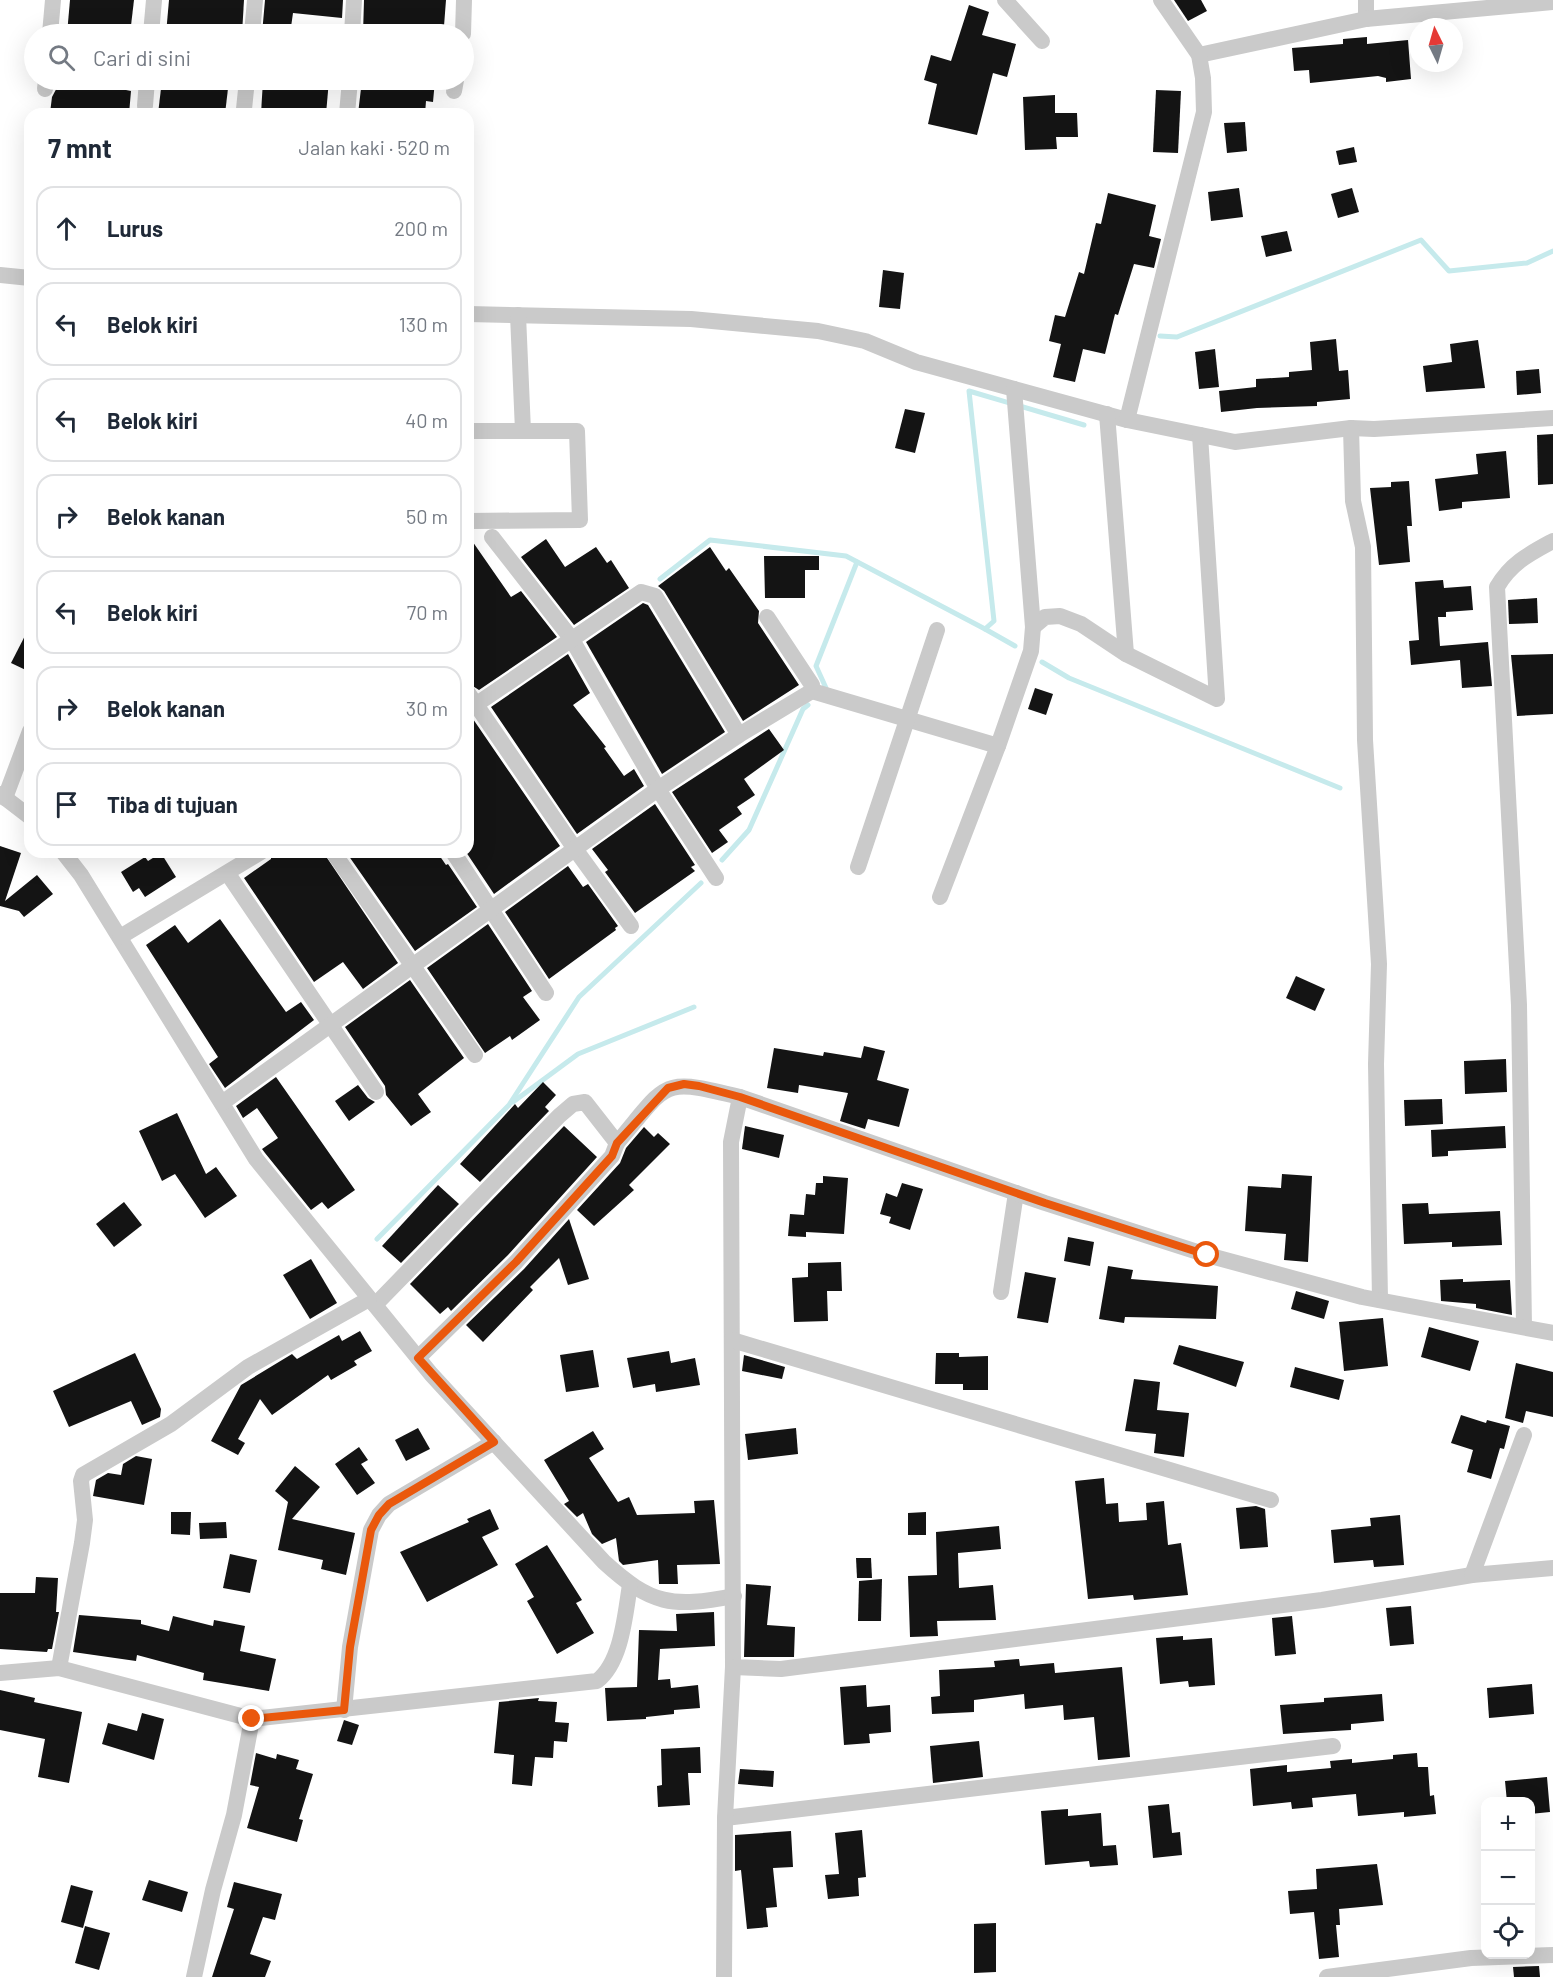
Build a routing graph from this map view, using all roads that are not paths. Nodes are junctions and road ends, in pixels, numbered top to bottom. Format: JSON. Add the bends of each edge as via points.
{"nodes":[{"id":1,"x":53,"y":0,"type":"edge"},
{"id":2,"x":154,"y":0,"type":"edge"},
{"id":3,"x":255,"y":0,"type":"edge"},
{"id":4,"x":354,"y":0,"type":"edge"},
{"id":5,"x":465,"y":0,"type":"edge"},
{"id":6,"x":1005,"y":0,"type":"edge"},
{"id":7,"x":1161,"y":0,"type":"edge"},
{"id":8,"x":1366,"y":0,"type":"edge"},
{"id":9,"x":1553,"y":2,"type":"edge"},
{"id":10,"x":1366,"y":19,"type":"junction"},
{"id":11,"x":51,"y":24,"type":"edge"},
{"id":12,"x":152,"y":24,"type":"edge"},
{"id":13,"x":253,"y":24,"type":"edge"},
{"id":14,"x":353,"y":24,"type":"edge"},
{"id":15,"x":464,"y":24,"type":"edge"},
{"id":16,"x":1042,"y":41,"type":"dead end"},
{"id":17,"x":1199,"y":56,"type":"junction"},
{"id":18,"x":146,"y":90,"type":"edge"},
{"id":19,"x":246,"y":90,"type":"edge"},
{"id":20,"x":349,"y":90,"type":"edge"},
{"id":21,"x":145,"y":106,"type":"dead end"},
{"id":22,"x":244,"y":108,"type":"edge"},
{"id":23,"x":348,"y":108,"type":"edge"},
{"id":24,"x":0,"y":275,"type":"edge"},
{"id":25,"x":24,"y":277,"type":"edge"},
{"id":26,"x":474,"y":314,"type":"edge"},
{"id":27,"x":518,"y":315,"type":"junction"},
{"id":28,"x":1014,"y":389,"type":"junction"},
{"id":29,"x":1107,"y":414,"type":"junction"},
{"id":30,"x":1553,"y":418,"type":"edge"},
{"id":31,"x":1127,"y":420,"type":"junction"},
{"id":32,"x":1351,"y":428,"type":"junction"},
{"id":33,"x":474,"y":431,"type":"edge"},
{"id":34,"x":523,"y":431,"type":"junction"},
{"id":35,"x":1200,"y":435,"type":"junction"},
{"id":36,"x":474,"y":521,"type":"edge"},
{"id":37,"x":492,"y":537,"type":"dead end"},
{"id":38,"x":1553,"y":541,"type":"edge"},
{"id":39,"x":767,"y":617,"type":"dead end"},
{"id":40,"x":1033,"y":627,"type":"junction"},
{"id":41,"x":937,"y":630,"type":"dead end"},
{"id":42,"x":571,"y":638,"type":"junction"},
{"id":43,"x":1126,"y":654,"type":"junction"},
{"id":44,"x":812,"y":691,"type":"junction"},
{"id":45,"x":474,"y":701,"type":"edge"},
{"id":46,"x":474,"y":707,"type":"edge"},
{"id":47,"x":907,"y":718,"type":"junction"},
{"id":48,"x":739,"y":735,"type":"junction"},
{"id":49,"x":24,"y":745,"type":"edge"},
{"id":50,"x":998,"y":746,"type":"junction"},
{"id":51,"x":658,"y":789,"type":"junction"},
{"id":52,"x":3,"y":796,"type":"edge"},
{"id":53,"x":24,"y":812,"type":"edge"},
{"id":54,"x":574,"y":849,"type":"junction"},
{"id":55,"x":68,"y":858,"type":"edge"},
{"id":56,"x":252,"y":858,"type":"edge"},
{"id":57,"x":337,"y":858,"type":"edge"},
{"id":58,"x":457,"y":858,"type":"edge"},
{"id":59,"x":858,"y":867,"type":"dead end"},
{"id":60,"x":228,"y":874,"type":"junction"},
{"id":61,"x":716,"y":878,"type":"dead end"},
{"id":62,"x":940,"y":897,"type":"dead end"},
{"id":63,"x":490,"y":910,"type":"junction"},
{"id":64,"x":631,"y":926,"type":"dead end"},
{"id":65,"x":120,"y":937,"type":"junction"},
{"id":66,"x":411,"y":967,"type":"junction"},
{"id":67,"x":546,"y":993,"type":"dead end"},
{"id":68,"x":330,"y":1025,"type":"junction"},
{"id":69,"x":475,"y":1055,"type":"dead end"},
{"id":70,"x":376,"y":1092,"type":"dead end"},
{"id":71,"x":740,"y":1097,"type":"junction"},
{"id":72,"x":222,"y":1103,"type":"junction"},
{"id":73,"x":617,"y":1143,"type":"junction"},
{"id":74,"x":1016,"y":1193,"type":"junction"},
{"id":75,"x":1001,"y":1292,"type":"dead end"},
{"id":76,"x":1380,"y":1300,"type":"junction"},
{"id":77,"x":372,"y":1302,"type":"junction"},
{"id":78,"x":1524,"y":1326,"type":"junction"},
{"id":79,"x":1553,"y":1333,"type":"edge"},
{"id":80,"x":732,"y":1340,"type":"junction"},
{"id":81,"x":418,"y":1358,"type":"junction"},
{"id":82,"x":1524,"y":1435,"type":"dead end"},
{"id":83,"x":494,"y":1442,"type":"junction"},
{"id":84,"x":1271,"y":1500,"type":"dead end"},
{"id":85,"x":1553,"y":1569,"type":"edge"},
{"id":86,"x":1472,"y":1575,"type":"junction"},
{"id":87,"x":630,"y":1585,"type":"junction"},
{"id":88,"x":734,"y":1596,"type":"junction"},
{"id":89,"x":733,"y":1667,"type":"junction"},
{"id":90,"x":58,"y":1668,"type":"junction"},
{"id":91,"x":0,"y":1673,"type":"edge"},
{"id":92,"x":344,"y":1710,"type":"junction"},
{"id":93,"x":252,"y":1719,"type":"junction"},
{"id":94,"x":1333,"y":1746,"type":"dead end"},
{"id":95,"x":725,"y":1818,"type":"junction"},
{"id":96,"x":1553,"y":1955,"type":"edge"},
{"id":97,"x":194,"y":1977,"type":"edge"},
{"id":98,"x":724,"y":1977,"type":"edge"},
{"id":99,"x":1327,"y":1977,"type":"edge"}],
"edges":[{"from":1,"to":11,"type":"street"},
{"from":2,"to":12,"type":"street"},
{"from":3,"to":13,"type":"street"},
{"from":4,"to":14,"type":"street"},
{"from":5,"to":15,"type":"street"},
{"from":6,"to":16,"type":"street"},
{"from":7,"to":17,"type":"street"},
{"from":8,"to":10,"type":"street"},
{"from":9,"to":10,"type":"street"},
{"from":10,"to":17,"type":"street"},
{"from":17,"to":31,"type":"street","via":[[1204,112]]},
{"from":18,"to":21,"type":"street"},
{"from":19,"to":22,"type":"street"},
{"from":20,"to":23,"type":"street"},
{"from":24,"to":25,"type":"street"},
{"from":26,"to":27,"type":"street"},
{"from":27,"to":28,"type":"street","via":[[691,319],[818,331],[865,341],[916,362]]},
{"from":27,"to":34,"type":"street"},
{"from":28,"to":29,"type":"street"},
{"from":28,"to":40,"type":"street"},
{"from":29,"to":31,"type":"street"},
{"from":29,"to":43,"type":"street"},
{"from":30,"to":32,"type":"street"},
{"from":31,"to":35,"type":"street"},
{"from":32,"to":35,"type":"street","via":[[1235,442]]},
{"from":32,"to":76,"type":"street","via":[[1353,501],[1363,547],[1365,740],[1379,964],[1376,1064]]},
{"from":33,"to":34,"type":"street"},
{"from":34,"to":36,"type":"street","via":[[577,431],[580,520]]},
{"from":35,"to":43,"type":"street","via":[[1217,699]]},
{"from":37,"to":42,"type":"street"},
{"from":38,"to":78,"type":"street","via":[[1519,560],[1497,587],[1519,1005]]},
{"from":39,"to":44,"type":"street","via":[[812,685]]},
{"from":40,"to":43,"type":"street","via":[[1046,617],[1060,616],[1081,624]]},
{"from":40,"to":50,"type":"street","via":[[1031,651]]},
{"from":41,"to":47,"type":"street"},
{"from":42,"to":45,"type":"street"},
{"from":42,"to":48,"type":"street","via":[[641,592],[655,596]]},
{"from":42,"to":51,"type":"street"},
{"from":44,"to":47,"type":"street"},
{"from":44,"to":48,"type":"street"},
{"from":46,"to":54,"type":"street"},
{"from":47,"to":50,"type":"street"},
{"from":47,"to":59,"type":"street"},
{"from":48,"to":51,"type":"street"},
{"from":49,"to":52,"type":"street"},
{"from":50,"to":62,"type":"street"},
{"from":51,"to":54,"type":"street"},
{"from":51,"to":61,"type":"street"},
{"from":52,"to":53,"type":"street"},
{"from":54,"to":63,"type":"street"},
{"from":54,"to":64,"type":"street"},
{"from":55,"to":65,"type":"street"},
{"from":56,"to":60,"type":"street"},
{"from":57,"to":66,"type":"street"},
{"from":58,"to":63,"type":"street"},
{"from":60,"to":65,"type":"street"},
{"from":60,"to":68,"type":"street"},
{"from":63,"to":66,"type":"street"},
{"from":63,"to":67,"type":"street"},
{"from":65,"to":72,"type":"street"},
{"from":66,"to":68,"type":"street"},
{"from":66,"to":69,"type":"street"},
{"from":68,"to":70,"type":"street"},
{"from":68,"to":72,"type":"street"},
{"from":71,"to":73,"type":"street","via":[[684,1084],[668,1088]]},
{"from":71,"to":74,"type":"street"},
{"from":71,"to":80,"type":"street","via":[[731,1142]]},
{"from":72,"to":77,"type":"street","via":[[256,1159]]},
{"from":73,"to":77,"type":"street","via":[[585,1102],[573,1104]]},
{"from":73,"to":81,"type":"street","via":[[612,1156],[516,1262]]},
{"from":74,"to":75,"type":"street"},
{"from":74,"to":76,"type":"street","via":[[1207,1255]]},
{"from":76,"to":78,"type":"street"},
{"from":77,"to":81,"type":"street"},
{"from":77,"to":90,"type":"street","via":[[248,1367],[171,1424],[83,1475],[85,1520]]},
{"from":78,"to":79,"type":"street"},
{"from":80,"to":84,"type":"street"},
{"from":80,"to":88,"type":"street"},
{"from":81,"to":83,"type":"street"},
{"from":82,"to":86,"type":"street"},
{"from":83,"to":87,"type":"street"},
{"from":83,"to":92,"type":"street","via":[[389,1504],[379,1515],[371,1530],[350,1647]]},
{"from":85,"to":86,"type":"street"},
{"from":86,"to":89,"type":"street","via":[[1322,1600],[781,1670]]},
{"from":87,"to":88,"type":"street","via":[[676,1604]]},
{"from":87,"to":92,"type":"street","via":[[621,1640],[603,1677],[597,1681]]},
{"from":88,"to":89,"type":"street"},
{"from":89,"to":95,"type":"street"},
{"from":90,"to":91,"type":"street"},
{"from":90,"to":93,"type":"street"},
{"from":92,"to":93,"type":"street"},
{"from":93,"to":97,"type":"street","via":[[234,1815]]},
{"from":94,"to":95,"type":"street"},
{"from":95,"to":98,"type":"street"},
{"from":96,"to":99,"type":"street","via":[[1471,1958]]}]}
